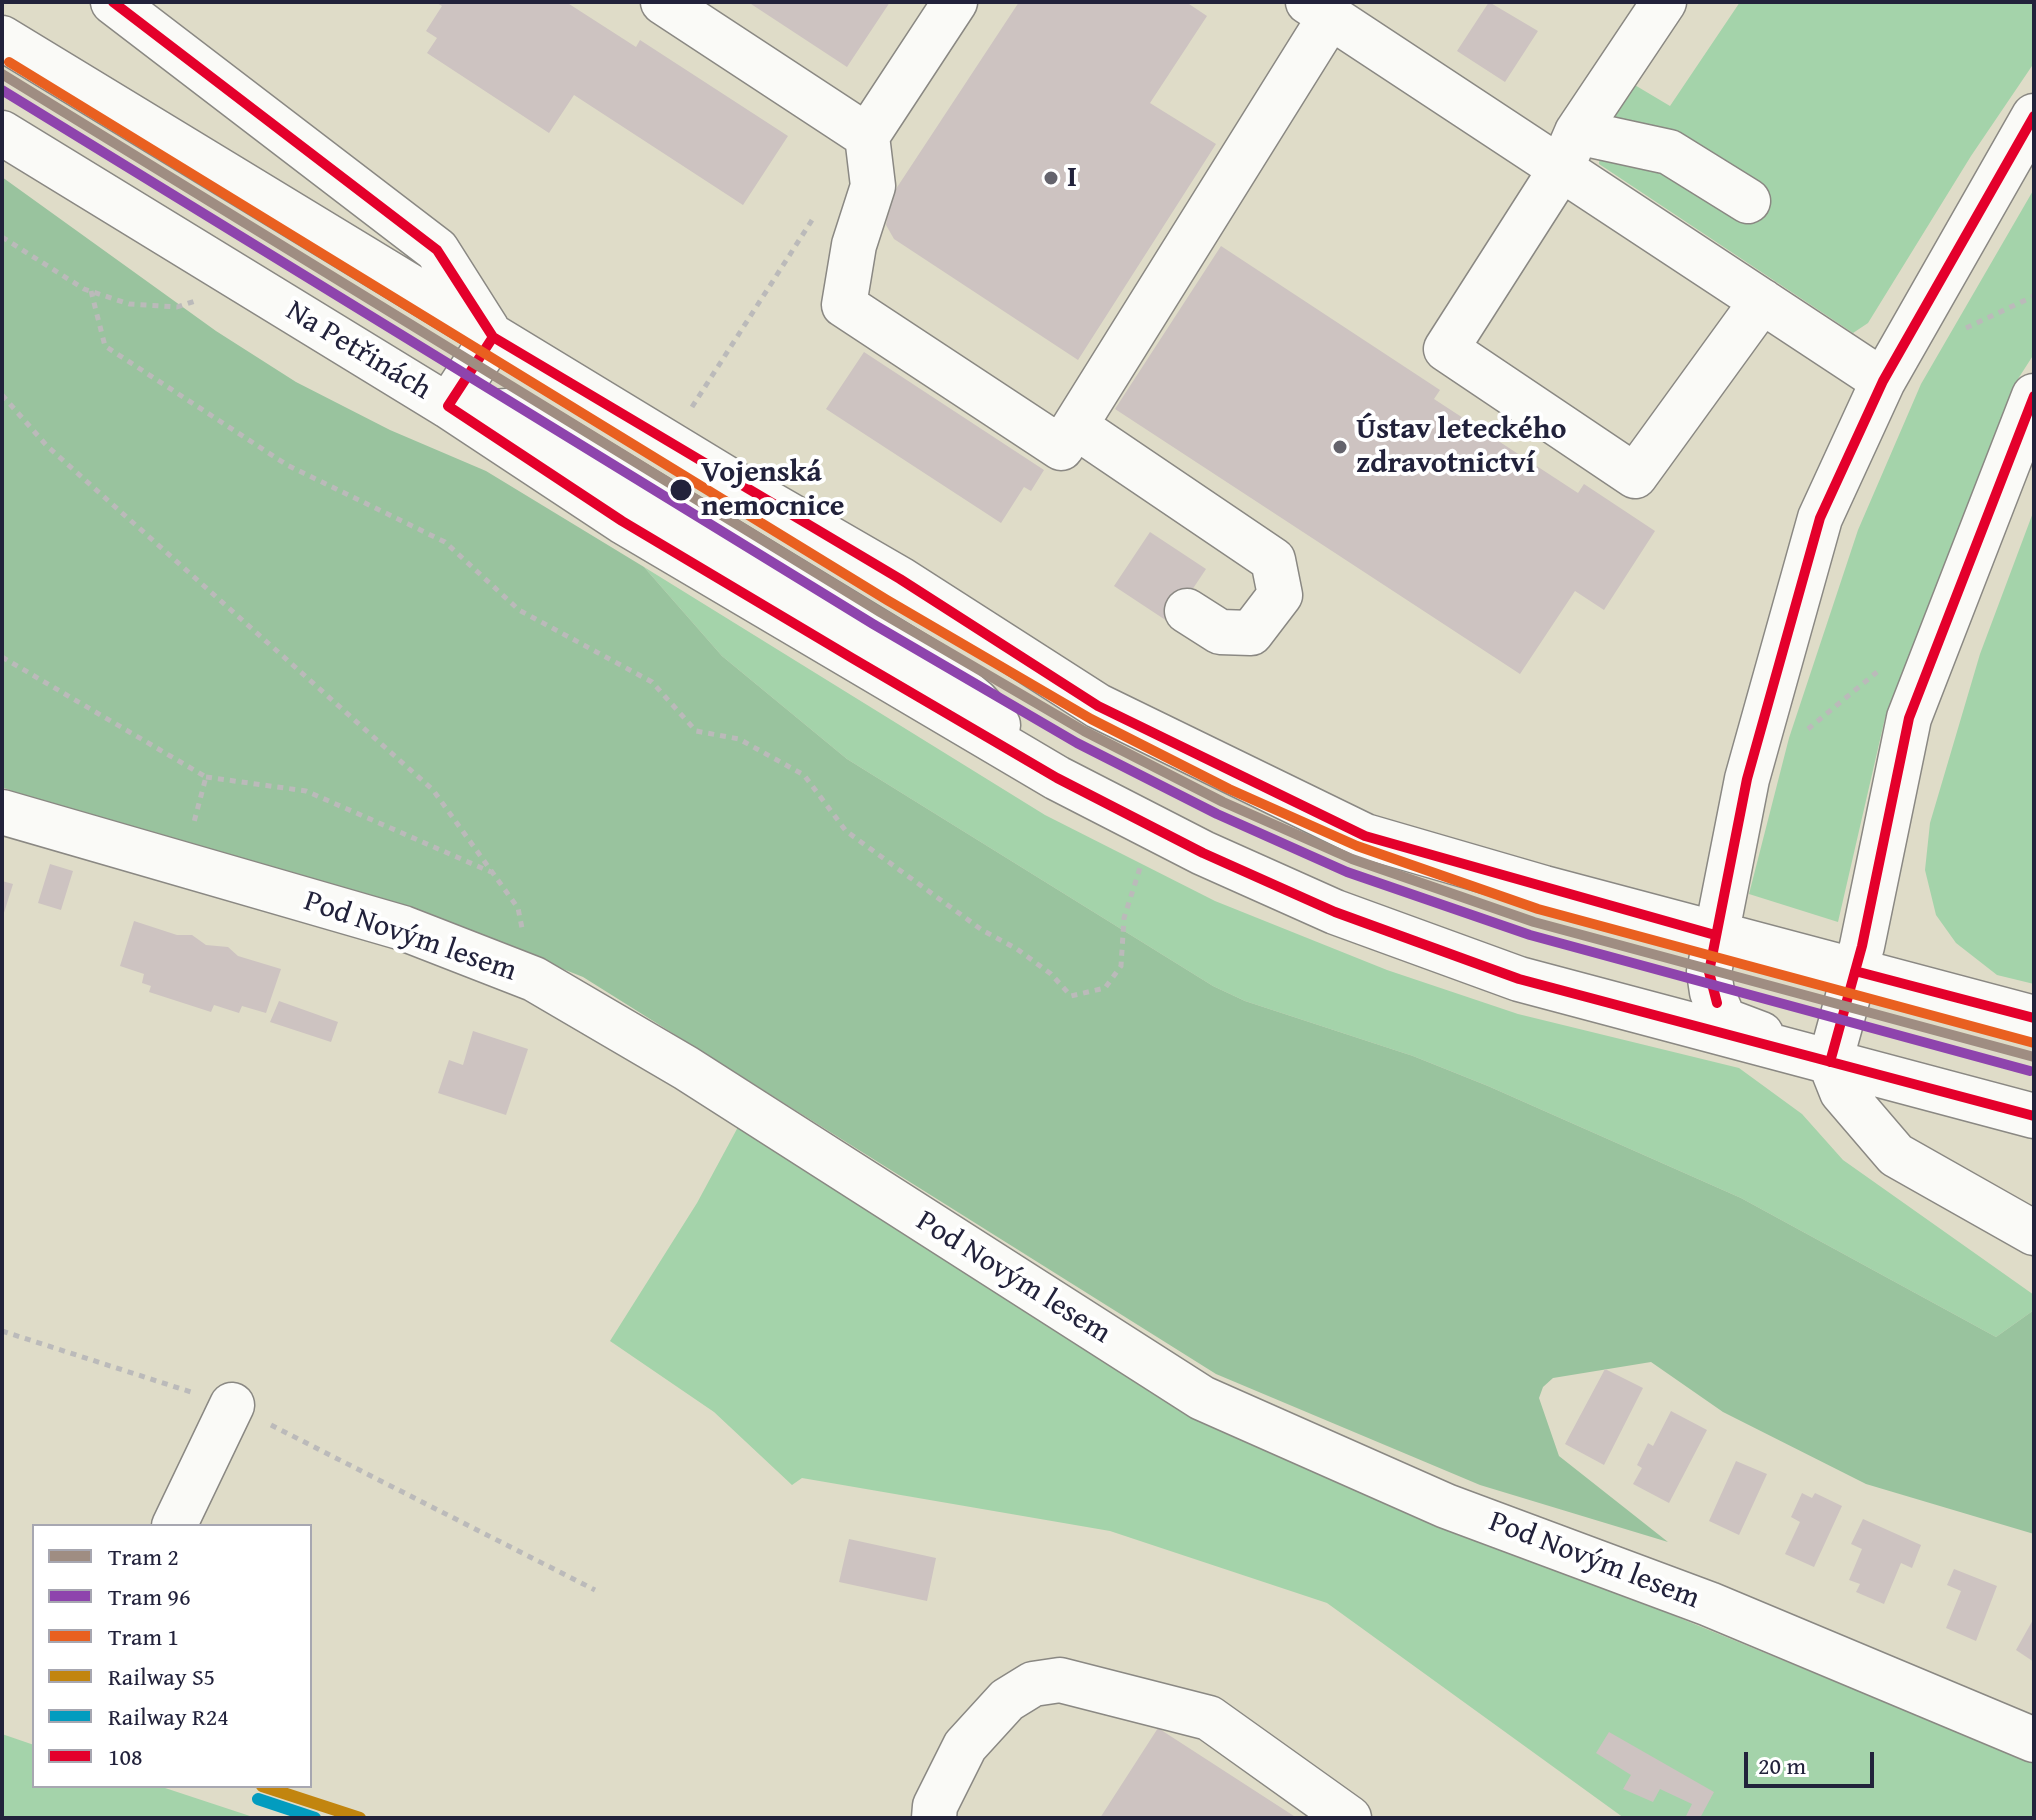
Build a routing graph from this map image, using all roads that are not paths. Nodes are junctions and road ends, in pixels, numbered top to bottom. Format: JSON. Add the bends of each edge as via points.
{"nodes":[{"id":1,"x":113,"y":2,"type":"edge"},
{"id":2,"x":663,"y":2,"type":"edge"},
{"id":3,"x":955,"y":2,"type":"edge"},
{"id":4,"x":1664,"y":2,"type":"edge"},
{"id":5,"x":1319,"y":9,"type":"edge"},
{"id":6,"x":2,"y":38,"type":"edge"},
{"id":7,"x":2034,"y":116,"type":"edge"},
{"id":8,"x":2,"y":133,"type":"edge"},
{"id":9,"x":867,"y":136,"type":"junction"},
{"id":10,"x":1569,"y":151,"type":"junction"},
{"id":11,"x":1748,"y":201,"type":"dead end"},
{"id":12,"x":1762,"y":301,"type":"junction"},
{"id":13,"x":493,"y":337,"type":"junction"},
{"id":14,"x":1883,"y":381,"type":"junction"},
{"id":15,"x":2034,"y":396,"type":"edge"},
{"id":16,"x":448,"y":406,"type":"junction"},
{"id":17,"x":1075,"y":426,"type":"junction"},
{"id":18,"x":1187,"y":611,"type":"dead end"},
{"id":19,"x":2,"y":812,"type":"edge"},
{"id":20,"x":1715,"y":935,"type":"junction"},
{"id":21,"x":1855,"y":971,"type":"junction"},
{"id":22,"x":2034,"y":1018,"type":"edge"},
{"id":23,"x":1830,"y":1062,"type":"junction"},
{"id":24,"x":2034,"y":1116,"type":"edge"},
{"id":25,"x":2034,"y":1233,"type":"edge"},
{"id":26,"x":232,"y":1405,"type":"road end"},
{"id":27,"x":175,"y":1524,"type":"edge"},
{"id":28,"x":2034,"y":1740,"type":"edge"},
{"id":29,"x":934,"y":1818,"type":"edge"},
{"id":30,"x":1349,"y":1818,"type":"edge"}],
"edges":[{"from":1,"to":13,"type":"street","via":[[437,250]]},
{"from":2,"to":9,"type":"street"},
{"from":3,"to":9,"type":"street"},
{"from":4,"to":10,"type":"street"},
{"from":5,"to":10,"type":"street"},
{"from":5,"to":17,"type":"street"},
{"from":6,"to":13,"type":"street"},
{"from":7,"to":14,"type":"street"},
{"from":8,"to":16,"type":"street","name":"Na Petřinách"},
{"from":9,"to":17,"type":"street","via":[[873,186],[854,245],[844,305],[1061,448]]},
{"from":10,"to":11,"type":"street","via":[[1669,152]]},
{"from":10,"to":12,"type":"street"},
{"from":10,"to":12,"type":"street","via":[[1446,349],[1635,476]]},
{"from":12,"to":14,"type":"street"},
{"from":13,"to":16,"type":"street"},
{"from":13,"to":20,"type":"street","via":[[900,579],[1112,713],[1365,836]]},
{"from":14,"to":20,"type":"street","via":[[1820,518],[1747,779]]},
{"from":15,"to":21,"type":"street","via":[[1909,718]]},
{"from":16,"to":23,"type":"street","name":"Na Petřinách","via":[[622,521],[1057,778],[1203,853],[1335,912],[1519,979]]},
{"from":17,"to":18,"type":"street","via":[[1273,560],[1280,595],[1251,633],[1220,632]]},
{"from":19,"to":28,"type":"street","name":"Pod Novým lesem","via":[[403,928],[534,979],[686,1068],[1202,1398],[1446,1506],[1709,1604]]},
{"from":20,"to":21,"type":"street"},
{"from":20,"to":23,"type":"street","via":[[1709,972],[1724,1020]]},
{"from":21,"to":22,"type":"street"},
{"from":21,"to":23,"type":"street"},
{"from":23,"to":24,"type":"street","name":"Na Petřinách"},
{"from":23,"to":25,"type":"street","via":[[1842,1092],[1896,1155]]},
{"from":26,"to":27,"type":"street"},
{"from":29,"to":30,"type":"street","via":[[965,1746],[1007,1700],[1033,1684],[1060,1680],[1209,1718]]}]}
